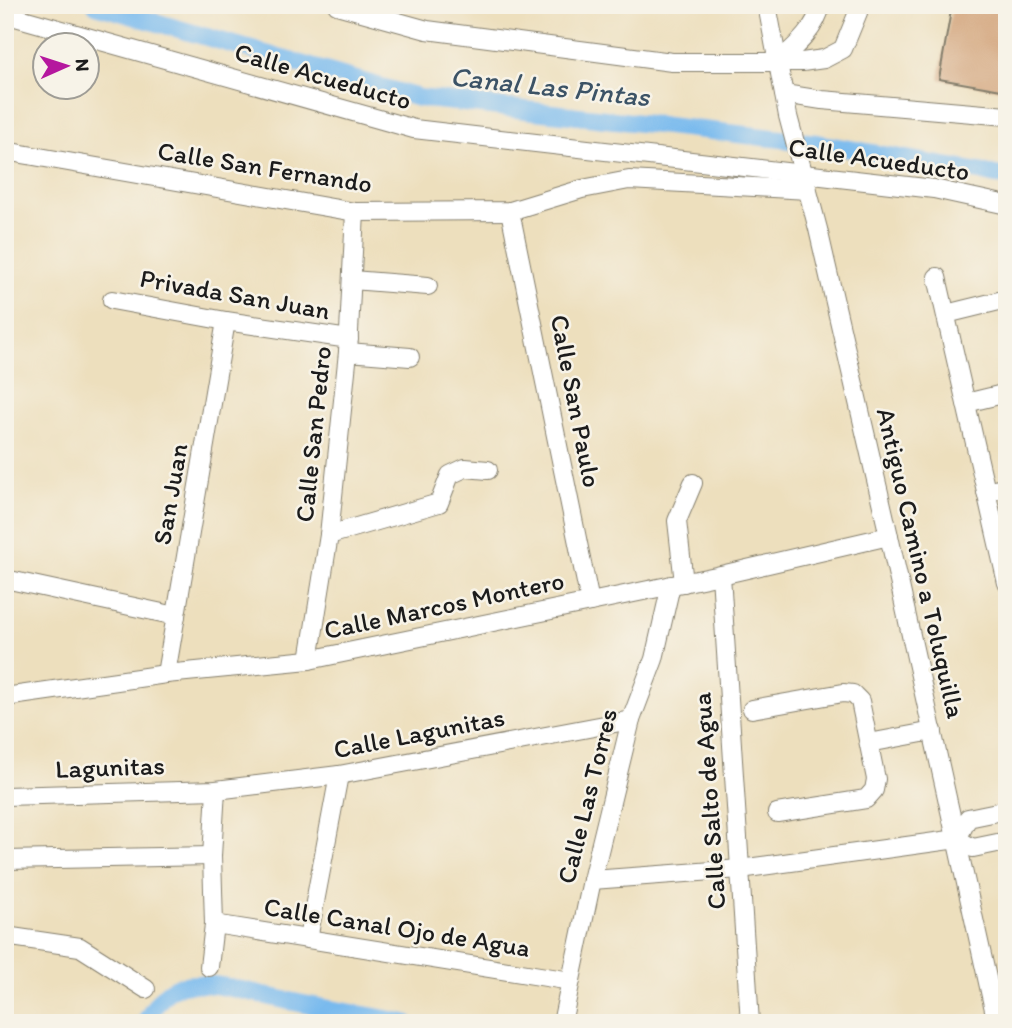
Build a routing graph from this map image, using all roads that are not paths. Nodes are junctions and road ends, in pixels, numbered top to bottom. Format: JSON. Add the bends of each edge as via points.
{"nodes":[{"id":1,"x":337,"y":5,"type":"edge"},
{"id":2,"x":767,"y":5,"type":"edge"},
{"id":3,"x":821,"y":5,"type":"edge"},
{"id":4,"x":858,"y":8,"type":"edge"},
{"id":5,"x":5,"y":14,"type":"edge"},
{"id":6,"x":779,"y":61,"type":"junction"},
{"id":7,"x":784,"y":94,"type":"junction"},
{"id":8,"x":1007,"y":116,"type":"edge"},
{"id":9,"x":5,"y":150,"type":"edge"},
{"id":10,"x":806,"y":182,"type":"junction"},
{"id":11,"x":1007,"y":205,"type":"edge"},
{"id":12,"x":510,"y":211,"type":"junction"},
{"id":13,"x":355,"y":212,"type":"junction"},
{"id":14,"x":937,"y":277,"type":"dead end"},
{"id":15,"x":352,"y":280,"type":"junction"},
{"id":16,"x":428,"y":286,"type":"dead end"},
{"id":17,"x":1007,"y":299,"type":"edge"},
{"id":18,"x":112,"y":300,"type":"dead end"},
{"id":19,"x":946,"y":314,"type":"junction"},
{"id":20,"x":226,"y":321,"type":"junction"},
{"id":21,"x":349,"y":346,"type":"junction"},
{"id":22,"x":410,"y":357,"type":"dead end"},
{"id":23,"x":1007,"y":393,"type":"edge"},
{"id":24,"x":966,"y":403,"type":"junction"},
{"id":25,"x":488,"y":470,"type":"dead end"},
{"id":26,"x":692,"y":483,"type":"dead end"},
{"id":27,"x":1007,"y":487,"type":"edge"},
{"id":28,"x":986,"y":492,"type":"junction"},
{"id":29,"x":329,"y":535,"type":"junction"},
{"id":30,"x":889,"y":536,"type":"junction"},
{"id":31,"x":721,"y":575,"type":"junction"},
{"id":32,"x":5,"y":579,"type":"edge"},
{"id":33,"x":1007,"y":582,"type":"edge"},
{"id":34,"x":678,"y":584,"type":"junction"},
{"id":35,"x":590,"y":602,"type":"junction"},
{"id":36,"x":176,"y":616,"type":"junction"},
{"id":37,"x":309,"y":660,"type":"junction"},
{"id":38,"x":166,"y":674,"type":"junction"},
{"id":39,"x":5,"y":697,"type":"edge"},
{"id":40,"x":752,"y":709,"type":"dead end"},
{"id":41,"x":631,"y":720,"type":"junction"},
{"id":42,"x":933,"y":731,"type":"junction"},
{"id":43,"x":869,"y":743,"type":"junction"},
{"id":44,"x":339,"y":775,"type":"junction"},
{"id":45,"x":216,"y":790,"type":"junction"},
{"id":46,"x":5,"y":796,"type":"edge"},
{"id":47,"x":1007,"y":810,"type":"edge"},
{"id":48,"x":777,"y":813,"type":"dead end"},
{"id":49,"x":957,"y":839,"type":"junction"},
{"id":50,"x":1007,"y":841,"type":"edge"},
{"id":51,"x":212,"y":856,"type":"junction"},
{"id":52,"x":5,"y":860,"type":"edge"},
{"id":53,"x":740,"y":869,"type":"junction"},
{"id":54,"x":592,"y":880,"type":"junction"},
{"id":55,"x":214,"y":924,"type":"junction"},
{"id":56,"x":5,"y":936,"type":"edge"},
{"id":57,"x":308,"y":939,"type":"junction"},
{"id":58,"x":209,"y":967,"type":"dead end"},
{"id":59,"x":571,"y":982,"type":"junction"},
{"id":60,"x":146,"y":989,"type":"dead end"},
{"id":61,"x":562,"y":1023,"type":"edge"},
{"id":62,"x":750,"y":1023,"type":"edge"},
{"id":63,"x":997,"y":1023,"type":"edge"}],
"edges":[{"from":1,"to":6,"type":"street","via":[[427,30],[671,62]]},
{"from":2,"to":6,"type":"street","name":"Antiguo Camino a Toluquilla"},
{"from":3,"to":6,"type":"street","via":[[803,39]]},
{"from":4,"to":6,"type":"street","via":[[844,49],[824,59]]},
{"from":5,"to":10,"type":"street","name":"Calle Acueducto","via":[[414,129]]},
{"from":6,"to":7,"type":"street","name":"Antiguo Camino a Toluquilla"},
{"from":7,"to":8,"type":"street","name":"Calle Acueducto"},
{"from":7,"to":10,"type":"street","name":"Antiguo Camino a Toluquilla"},
{"from":9,"to":13,"type":"street","name":"Calle San Fernando"},
{"from":10,"to":11,"type":"street","name":"Calle Acueducto","via":[[934,189]]},
{"from":10,"to":12,"type":"street","name":"Calle San Fernando","via":[[629,180]]},
{"from":10,"to":30,"type":"street","name":"Antiguo Camino a Toluquilla"},
{"from":12,"to":13,"type":"street","name":"Calle San Fernando"},
{"from":12,"to":35,"type":"street","name":"Calle San Paulo"},
{"from":13,"to":15,"type":"street","name":"Calle San Pedro"},
{"from":14,"to":19,"type":"street"},
{"from":15,"to":16,"type":"street"},
{"from":15,"to":21,"type":"street","name":"Calle San Pedro"},
{"from":17,"to":19,"type":"street"},
{"from":18,"to":20,"type":"street","name":"Privada San Juan"},
{"from":19,"to":24,"type":"street"},
{"from":20,"to":21,"type":"street","name":"Privada San Juan"},
{"from":20,"to":36,"type":"street","name":"San Juan"},
{"from":21,"to":22,"type":"street","name":"Privada San Juan"},
{"from":21,"to":29,"type":"street","name":"Calle San Pedro"},
{"from":23,"to":24,"type":"street"},
{"from":24,"to":28,"type":"street"},
{"from":25,"to":29,"type":"street","via":[[466,468],[450,475],[439,503]]},
{"from":26,"to":34,"type":"street","name":"Calle Las Torres","via":[[677,521]]},
{"from":27,"to":28,"type":"street"},
{"from":28,"to":33,"type":"street"},
{"from":29,"to":37,"type":"street","name":"Calle San Pedro"},
{"from":30,"to":31,"type":"street","name":"Calle Marcos Montero"},
{"from":30,"to":42,"type":"street","name":"Antiguo Camino a Toluquilla"},
{"from":31,"to":34,"type":"street","name":"Calle Marcos Montero"},
{"from":31,"to":53,"type":"street","name":"Calle Salto de Agua"},
{"from":32,"to":36,"type":"street"},
{"from":34,"to":35,"type":"street","name":"Calle Marcos Montero"},
{"from":34,"to":41,"type":"street","name":"Calle Las Torres"},
{"from":35,"to":37,"type":"street","name":"Calle Marcos Montero"},
{"from":36,"to":38,"type":"street","name":"San Juan"},
{"from":37,"to":38,"type":"street","name":"Calle Marcos Montero"},
{"from":38,"to":39,"type":"street","name":"Calle Marcos Montero"},
{"from":40,"to":43,"type":"street","via":[[853,694],[860,701]]},
{"from":41,"to":44,"type":"street","name":"Calle Lagunitas"},
{"from":41,"to":54,"type":"street","name":"Calle Las Torres"},
{"from":42,"to":43,"type":"street"},
{"from":42,"to":49,"type":"street","name":"Antiguo Camino a Toluquilla"},
{"from":43,"to":48,"type":"street","via":[[876,779],[866,799]]},
{"from":44,"to":45,"type":"street","name":"Calle Lagunitas"},
{"from":44,"to":57,"type":"street"},
{"from":45,"to":46,"type":"street","name":"Lagunitas"},
{"from":45,"to":51,"type":"street"},
{"from":47,"to":49,"type":"street","via":[[968,818]]},
{"from":49,"to":50,"type":"street","via":[[974,848]]},
{"from":49,"to":53,"type":"street"},
{"from":49,"to":63,"type":"street","name":"Antiguo Camino a Toluquilla"},
{"from":51,"to":52,"type":"street"},
{"from":51,"to":55,"type":"street"},
{"from":53,"to":54,"type":"street"},
{"from":53,"to":62,"type":"street","name":"Calle Salto de Agua"},
{"from":54,"to":59,"type":"street","name":"Calle Las Torres"},
{"from":55,"to":57,"type":"street","name":"Calle Canal Ojo de Agua"},
{"from":55,"to":58,"type":"street"},
{"from":56,"to":60,"type":"street","via":[[80,947]]},
{"from":57,"to":59,"type":"street","name":"Calle Canal Ojo de Agua"},
{"from":59,"to":61,"type":"street","name":"Calle Las Torres"}]}
